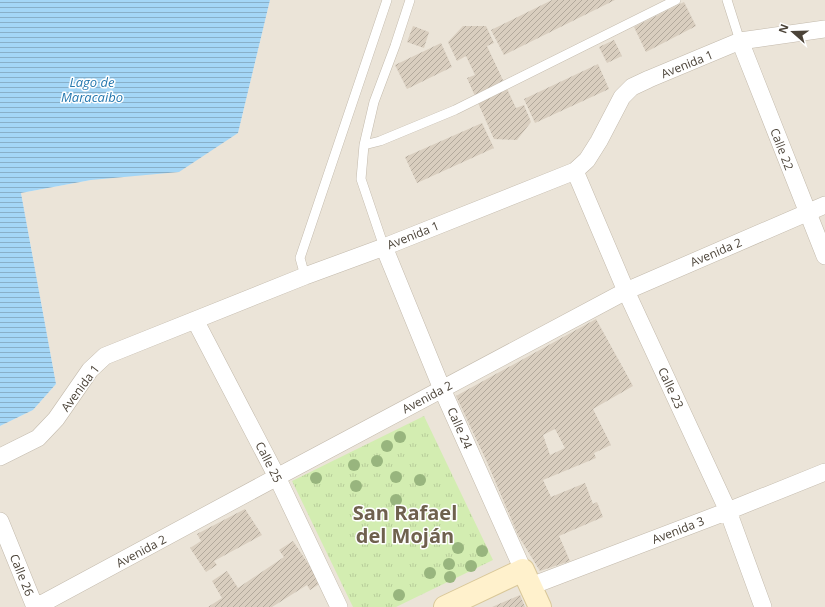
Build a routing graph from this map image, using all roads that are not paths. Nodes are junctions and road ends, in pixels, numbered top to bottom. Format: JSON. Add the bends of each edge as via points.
{"nodes":[{"id":1,"x":387,"y":0,"type":"edge"},
{"id":2,"x":410,"y":0,"type":"edge"},
{"id":3,"x":676,"y":0,"type":"edge"},
{"id":4,"x":727,"y":0,"type":"edge"},
{"id":5,"x":825,"y":28,"type":"edge"},
{"id":6,"x":740,"y":41,"type":"junction"},
{"id":7,"x":364,"y":145,"type":"junction"},
{"id":8,"x":575,"y":171,"type":"junction"},
{"id":9,"x":825,"y":205,"type":"edge"},
{"id":10,"x":808,"y":213,"type":"junction"},
{"id":11,"x":384,"y":246,"type":"junction"},
{"id":12,"x":825,"y":256,"type":"edge"},
{"id":13,"x":305,"y":276,"type":"junction"},
{"id":14,"x":626,"y":291,"type":"junction"},
{"id":15,"x":195,"y":320,"type":"junction"},
{"id":16,"x":442,"y":389,"type":"junction"},
{"id":17,"x":0,"y":457,"type":"edge"},
{"id":18,"x":825,"y":472,"type":"edge"},
{"id":19,"x":277,"y":477,"type":"junction"},
{"id":20,"x":728,"y":511,"type":"junction"},
{"id":21,"x":0,"y":521,"type":"edge"},
{"id":22,"x":527,"y":578,"type":"junction"},
{"id":23,"x":36,"y":607,"type":"edge"},
{"id":24,"x":339,"y":607,"type":"edge"},
{"id":25,"x":445,"y":607,"type":"edge"},
{"id":26,"x":540,"y":607,"type":"edge"},
{"id":27,"x":764,"y":607,"type":"edge"}],
"edges":[{"from":1,"to":13,"type":"lane","via":[[300,258]]},
{"from":2,"to":7,"type":"lane","via":[[374,102]]},
{"from":3,"to":7,"type":"lane","via":[[455,110],[380,142]]},
{"from":4,"to":6,"type":"lane"},
{"from":5,"to":6,"type":"street","name":"Avenida 1"},
{"from":6,"to":8,"type":"street","name":"Avenida 1","via":[[632,87],[622,97],[587,160]]},
{"from":6,"to":10,"type":"street","name":"Calle 22"},
{"from":7,"to":11,"type":"lane","via":[[361,180]]},
{"from":8,"to":11,"type":"street","name":"Avenida 1"},
{"from":8,"to":14,"type":"street","name":"Calle 23"},
{"from":9,"to":10,"type":"street","name":"Avenida 2"},
{"from":10,"to":12,"type":"street","name":"Calle 22"},
{"from":10,"to":14,"type":"street","name":"Avenida 2"},
{"from":11,"to":13,"type":"street","name":"Avenida 1"},
{"from":11,"to":16,"type":"street","name":"Calle 24"},
{"from":13,"to":15,"type":"street","name":"Avenida 1"},
{"from":14,"to":16,"type":"street","name":"Avenida 2"},
{"from":14,"to":20,"type":"street","name":"Calle 23"},
{"from":15,"to":17,"type":"street","name":"Avenida 1","via":[[105,356],[90,370],[56,420],[38,438]]},
{"from":15,"to":19,"type":"street","name":"Calle 25"},
{"from":16,"to":19,"type":"street","name":"Avenida 2"},
{"from":16,"to":22,"type":"street","name":"Calle 24"},
{"from":18,"to":20,"type":"street","name":"Avenida 3"},
{"from":19,"to":23,"type":"street","name":"Avenida 2"},
{"from":19,"to":24,"type":"street","name":"Calle 25"},
{"from":20,"to":22,"type":"street","name":"Avenida 3"},
{"from":20,"to":27,"type":"street","name":"Calle 23"},
{"from":21,"to":23,"type":"street","name":"Calle 26"},
{"from":22,"to":25,"type":"street","name":"Avenida 3"},
{"from":22,"to":26,"type":"street","name":"Calle 24"}]}
